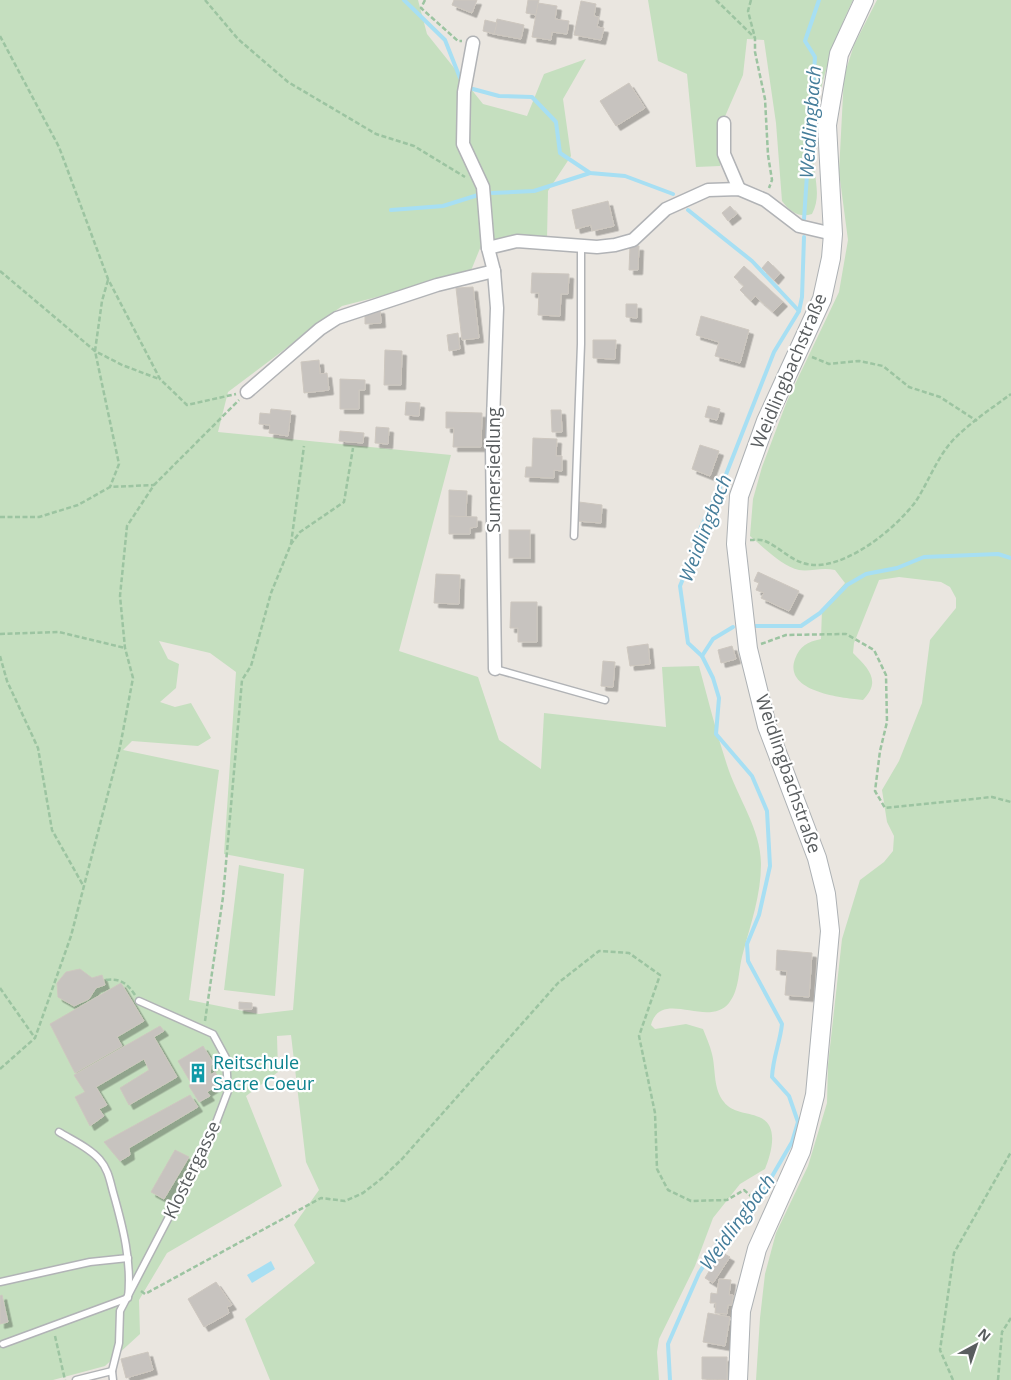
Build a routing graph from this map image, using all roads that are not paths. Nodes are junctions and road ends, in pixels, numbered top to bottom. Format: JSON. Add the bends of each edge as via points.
{"nodes":[{"id":1,"x":864,"y":0,"type":"edge"},
{"id":2,"x":473,"y":43,"type":"road end"},
{"id":3,"x":724,"y":123,"type":"dead end"},
{"id":4,"x":739,"y":189,"type":"junction"},
{"id":5,"x":833,"y":234,"type":"junction"},
{"id":6,"x":581,"y":246,"type":"junction"},
{"id":7,"x":488,"y":248,"type":"junction"},
{"id":8,"x":494,"y":271,"type":"junction"},
{"id":9,"x":247,"y":392,"type":"road end"},
{"id":10,"x":574,"y":536,"type":"dead end"},
{"id":11,"x":495,"y":669,"type":"joint"},
{"id":12,"x":605,"y":700,"type":"dead end"},
{"id":13,"x":139,"y":1001,"type":"road end"},
{"id":14,"x":59,"y":1132,"type":"dead end"},
{"id":15,"x":128,"y":1258,"type":"junction"},
{"id":16,"x":0,"y":1282,"type":"edge"},
{"id":17,"x":128,"y":1298,"type":"junction"},
{"id":18,"x":3,"y":1344,"type":"dead end"},
{"id":19,"x":112,"y":1371,"type":"junction"},
{"id":20,"x":76,"y":1380,"type":"edge"},
{"id":21,"x":113,"y":1380,"type":"edge"},
{"id":22,"x":738,"y":1380,"type":"edge"}],
"edges":[{"from":1,"to":5,"type":"main road","name":"Weidlingbachstraße","via":[[839,54],[827,125]]},
{"from":2,"to":7,"type":"street","name":"Sumersiedlung","via":[[464,92],[463,144],[483,187]]},
{"from":3,"to":4,"type":"street","via":[[724,154]]},
{"from":4,"to":5,"type":"street","via":[[765,200],[799,226]]},
{"from":4,"to":6,"type":"street","via":[[708,190],[666,209],[633,240],[614,245]]},
{"from":5,"to":22,"type":"main road","name":"Weidlingbachstraße","via":[[822,299],[766,421],[739,496],[736,544],[748,650],[767,726],[817,858],[826,894],[830,931],[815,1096],[801,1152],[757,1249],[741,1311]]},
{"from":6,"to":7,"type":"street","via":[[517,241]]},
{"from":6,"to":10,"type":"lane","via":[[582,344]]},
{"from":7,"to":8,"type":"street","name":"Sumersiedlung"},
{"from":8,"to":9,"type":"street","via":[[437,285],[338,318],[320,329]]},
{"from":8,"to":11,"type":"street","name":"Sumersiedlung","via":[[497,308],[492,448]]},
{"from":11,"to":12,"type":"lane"},
{"from":13,"to":17,"type":"lane","name":"Klostergasse","via":[[213,1034],[226,1058],[228,1091],[211,1136]]},
{"from":14,"to":15,"type":"lane","via":[[93,1153],[106,1169],[122,1222]]},
{"from":15,"to":16,"type":"lane","via":[[90,1262]]},
{"from":15,"to":17,"type":"lane"},
{"from":17,"to":18,"type":"lane"},
{"from":17,"to":19,"type":"lane","name":"Klostergasse","via":[[120,1311],[119,1343]]},
{"from":19,"to":20,"type":"lane"},
{"from":19,"to":21,"type":"lane","name":"Klostergasse"}]}
